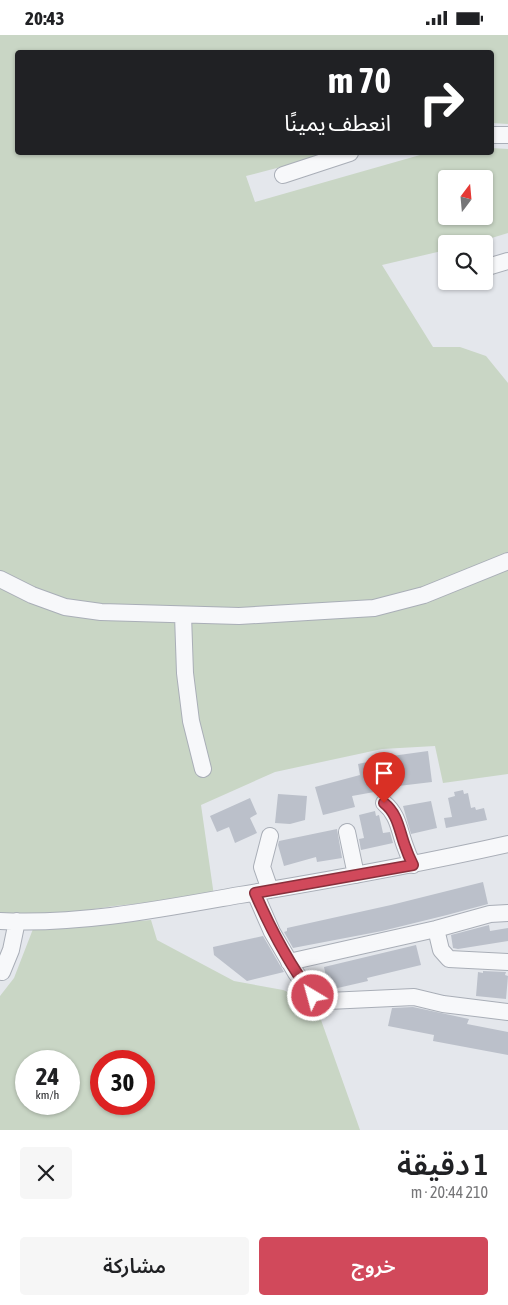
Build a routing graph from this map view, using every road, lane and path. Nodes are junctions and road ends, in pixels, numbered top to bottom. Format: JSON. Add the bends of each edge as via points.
{"nodes":[{"id":1,"x":494,"y":135,"type":"edge"},
{"id":2,"x":508,"y":135,"type":"edge"},
{"id":3,"x":344,"y":155,"type":"edge"},
{"id":4,"x":283,"y":175,"type":"dead end"},
{"id":5,"x":508,"y":261,"type":"edge"},
{"id":6,"x":493,"y":265,"type":"edge"},
{"id":7,"x":508,"y":561,"type":"edge"},
{"id":8,"x":0,"y":579,"type":"edge"},
{"id":9,"x":183,"y":615,"type":"junction"},
{"id":10,"x":203,"y":769,"type":"dead end"},
{"id":11,"x":384,"y":803,"type":"dead end"},
{"id":12,"x":348,"y":832,"type":"dead end"},
{"id":13,"x":270,"y":836,"type":"dead end"},
{"id":14,"x":508,"y":844,"type":"edge"},
{"id":15,"x":413,"y":865,"type":"junction"},
{"id":16,"x":356,"y":875,"type":"junction"},
{"id":17,"x":263,"y":891,"type":"junction"},
{"id":18,"x":508,"y":913,"type":"edge"},
{"id":19,"x":0,"y":921,"type":"edge"},
{"id":20,"x":17,"y":921,"type":"junction"},
{"id":21,"x":436,"y":929,"type":"junction"},
{"id":22,"x":289,"y":962,"type":"junction"},
{"id":23,"x":508,"y":962,"type":"edge"},
{"id":24,"x":2,"y":972,"type":"dead end"},
{"id":25,"x":508,"y":1012,"type":"edge"}],
"edges":[{"from":1,"to":2,"type":"street"},
{"from":3,"to":4,"type":"street"},
{"from":5,"to":6,"type":"street"},
{"from":7,"to":9,"type":"street","via":[[424,595],[374,608],[239,616]]},
{"from":8,"to":9,"type":"street","via":[[65,607],[100,612]]},
{"from":9,"to":10,"type":"street","via":[[190,712]]},
{"from":11,"to":15,"type":"street","via":[[392,809],[400,826]]},
{"from":12,"to":16,"type":"street"},
{"from":13,"to":17,"type":"street","via":[[262,867]]},
{"from":14,"to":15,"type":"street"},
{"from":15,"to":16,"type":"street"},
{"from":16,"to":17,"type":"street"},
{"from":17,"to":20,"type":"street","via":[[68,921]]},
{"from":17,"to":22,"type":"street","via":[[272,932]]},
{"from":18,"to":21,"type":"street","via":[[490,914]]},
{"from":19,"to":20,"type":"street"},
{"from":20,"to":24,"type":"street"},
{"from":21,"to":22,"type":"street"},
{"from":21,"to":23,"type":"street","via":[[441,951],[449,959]]},
{"from":22,"to":25,"type":"street","via":[[313,996],[328,1001],[414,997]]}]}
